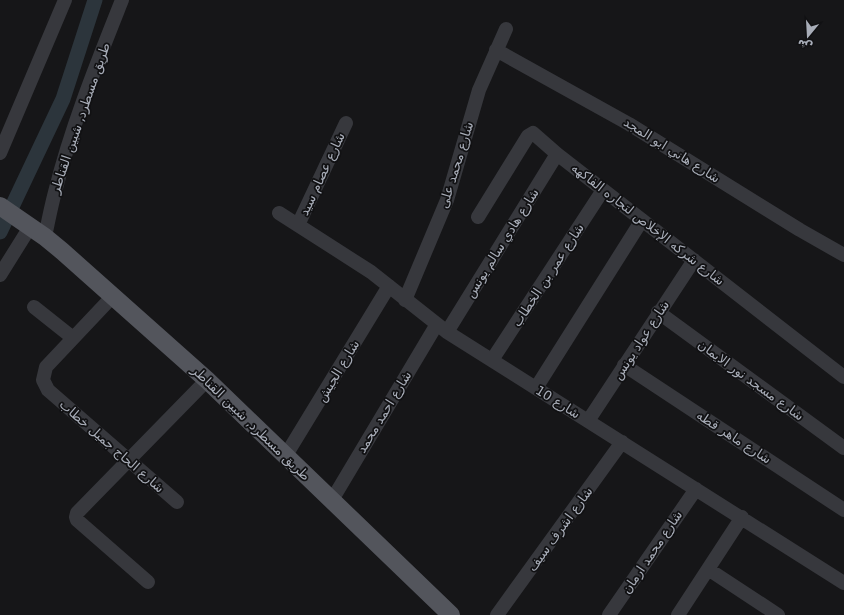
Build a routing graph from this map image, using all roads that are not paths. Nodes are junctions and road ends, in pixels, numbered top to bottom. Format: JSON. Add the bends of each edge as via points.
{"nodes":[{"id":1,"x":66,"y":0,"type":"edge"},
{"id":2,"x":122,"y":0,"type":"edge"},
{"id":3,"x":506,"y":29,"type":"dead end"},
{"id":4,"x":496,"y":50,"type":"junction"},
{"id":5,"x":346,"y":123,"type":"dead end"},
{"id":6,"x":1,"y":151,"type":"edge"},
{"id":7,"x":557,"y":154,"type":"junction"},
{"id":8,"x":603,"y":190,"type":"junction"},
{"id":9,"x":0,"y":206,"type":"edge"},
{"id":10,"x":279,"y":213,"type":"dead end"},
{"id":11,"x":478,"y":217,"type":"dead end"},
{"id":12,"x":642,"y":220,"type":"junction"},
{"id":13,"x":26,"y":223,"type":"junction"},
{"id":14,"x":298,"y":225,"type":"junction"},
{"id":15,"x":45,"y":237,"type":"junction"},
{"id":16,"x":844,"y":256,"type":"edge"},
{"id":17,"x":694,"y":260,"type":"junction"},
{"id":18,"x":0,"y":275,"type":"edge"},
{"id":19,"x":389,"y":286,"type":"junction"},
{"id":20,"x":113,"y":296,"type":"junction"},
{"id":21,"x":405,"y":300,"type":"junction"},
{"id":22,"x":34,"y":307,"type":"dead end"},
{"id":23,"x":658,"y":312,"type":"junction"},
{"id":24,"x":442,"y":328,"type":"junction"},
{"id":25,"x":73,"y":338,"type":"junction"},
{"id":26,"x":492,"y":360,"type":"junction"},
{"id":27,"x":624,"y":365,"type":"junction"},
{"id":28,"x":844,"y":377,"type":"edge"},
{"id":29,"x":208,"y":380,"type":"junction"},
{"id":30,"x":536,"y":388,"type":"junction"},
{"id":31,"x":588,"y":421,"type":"junction"},
{"id":32,"x":622,"y":442,"type":"junction"},
{"id":33,"x":844,"y":448,"type":"edge"},
{"id":34,"x":286,"y":455,"type":"junction"},
{"id":35,"x":129,"y":460,"type":"junction"},
{"id":36,"x":696,"y":489,"type":"junction"},
{"id":37,"x":332,"y":500,"type":"junction"},
{"id":38,"x":177,"y":502,"type":"dead end"},
{"id":39,"x":844,"y":510,"type":"edge"},
{"id":40,"x":742,"y":517,"type":"junction"},
{"id":41,"x":708,"y":569,"type":"junction"},
{"id":42,"x":148,"y":582,"type":"dead end"},
{"id":43,"x":844,"y":583,"type":"edge"},
{"id":44,"x":451,"y":615,"type":"edge"},
{"id":45,"x":498,"y":615,"type":"edge"},
{"id":46,"x":609,"y":615,"type":"edge"},
{"id":47,"x":679,"y":615,"type":"edge"},
{"id":48,"x":778,"y":615,"type":"edge"}],
"edges":[{"from":1,"to":6,"type":"street"},
{"from":2,"to":15,"type":"street","name":"طريق مسطرد, شبين القناطر","via":[[91,79],[68,148]]},
{"from":3,"to":4,"type":"street","name":"شارع محمد على"},
{"from":4,"to":16,"type":"street","name":"شارع هاني ابو المجد","via":[[629,124]]},
{"from":4,"to":21,"type":"street","name":"شارع محمد على","via":[[479,90],[447,200]]},
{"from":5,"to":14,"type":"street","name":"شارع عصام سيد"},
{"from":7,"to":8,"type":"street","name":"شارع شركه الإخلاص لتجاره الفاكهه"},
{"from":7,"to":11,"type":"street","name":"شارع شركه الإخلاص لتجاره الفاكهه","via":[[536,135],[530,134]]},
{"from":7,"to":24,"type":"street","name":"شارع هادي سالم يونس"},
{"from":8,"to":12,"type":"street","name":"شارع شركه الإخلاص لتجاره الفاكهه"},
{"from":8,"to":26,"type":"street","name":"شارع عمر بن الخطاب"},
{"from":9,"to":13,"type":"main road","name":"طريق مسطرد, شبين القناطر"},
{"from":10,"to":14,"type":"street","name":"شارع 10"},
{"from":12,"to":17,"type":"street","name":"شارع شركه الإخلاص لتجاره الفاكهه"},
{"from":12,"to":30,"type":"street"},
{"from":13,"to":15,"type":"main road","name":"طريق مسطرد, شبين القناطر"},
{"from":13,"to":18,"type":"street"},
{"from":14,"to":19,"type":"street","name":"شارع 10"},
{"from":15,"to":20,"type":"main road","name":"طريق مسطرد, شبين القناطر"},
{"from":17,"to":23,"type":"street","name":"شارع عواد يونس"},
{"from":17,"to":28,"type":"street","name":"شارع شركه الإخلاص لتجاره الفاكهه"},
{"from":19,"to":21,"type":"street","name":"شارع 10"},
{"from":19,"to":34,"type":"street","name":"شارع الجيش"},
{"from":20,"to":25,"type":"street"},
{"from":20,"to":29,"type":"main road","name":"طريق مسطرد, شبين القناطر"},
{"from":21,"to":24,"type":"street","name":"شارع 10"},
{"from":22,"to":25,"type":"street"},
{"from":23,"to":27,"type":"street","name":"شارع عواد يونس"},
{"from":23,"to":33,"type":"street","name":"شارع مسجد نور الايمان"},
{"from":24,"to":26,"type":"street","name":"شارع 10"},
{"from":24,"to":37,"type":"street","name":"شارع احمد محمد"},
{"from":25,"to":35,"type":"street","name":"شارع الحاج جميل خطاب","via":[[46,368],[43,380],[48,390]]},
{"from":26,"to":30,"type":"street","name":"شارع 10"},
{"from":27,"to":31,"type":"street","name":"شارع عواد يونس"},
{"from":27,"to":39,"type":"street","name":"شارع ماهر قطه"},
{"from":29,"to":34,"type":"main road","name":"طريق مسطرد, شبين القناطر"},
{"from":29,"to":35,"type":"street"},
{"from":30,"to":31,"type":"street","name":"شارع 10"},
{"from":31,"to":32,"type":"street","name":"شارع 10"},
{"from":32,"to":36,"type":"street","name":"شارع 10"},
{"from":32,"to":45,"type":"street","name":"شارع اشرف سيف"},
{"from":34,"to":37,"type":"main road","name":"طريق مسطرد, شبين القناطر"},
{"from":35,"to":38,"type":"street","name":"شارع الحاج جميل خطاب"},
{"from":35,"to":42,"type":"street","via":[[76,517]]},
{"from":36,"to":40,"type":"street","name":"شارع 10"},
{"from":36,"to":46,"type":"street","name":"شارع محمد ارمان"},
{"from":37,"to":44,"type":"main road","name":"طريق مسطرد, شبين القناطر"},
{"from":40,"to":41,"type":"street"},
{"from":40,"to":43,"type":"street","name":"شارع 10"},
{"from":41,"to":47,"type":"street"},
{"from":41,"to":48,"type":"street"}]}
